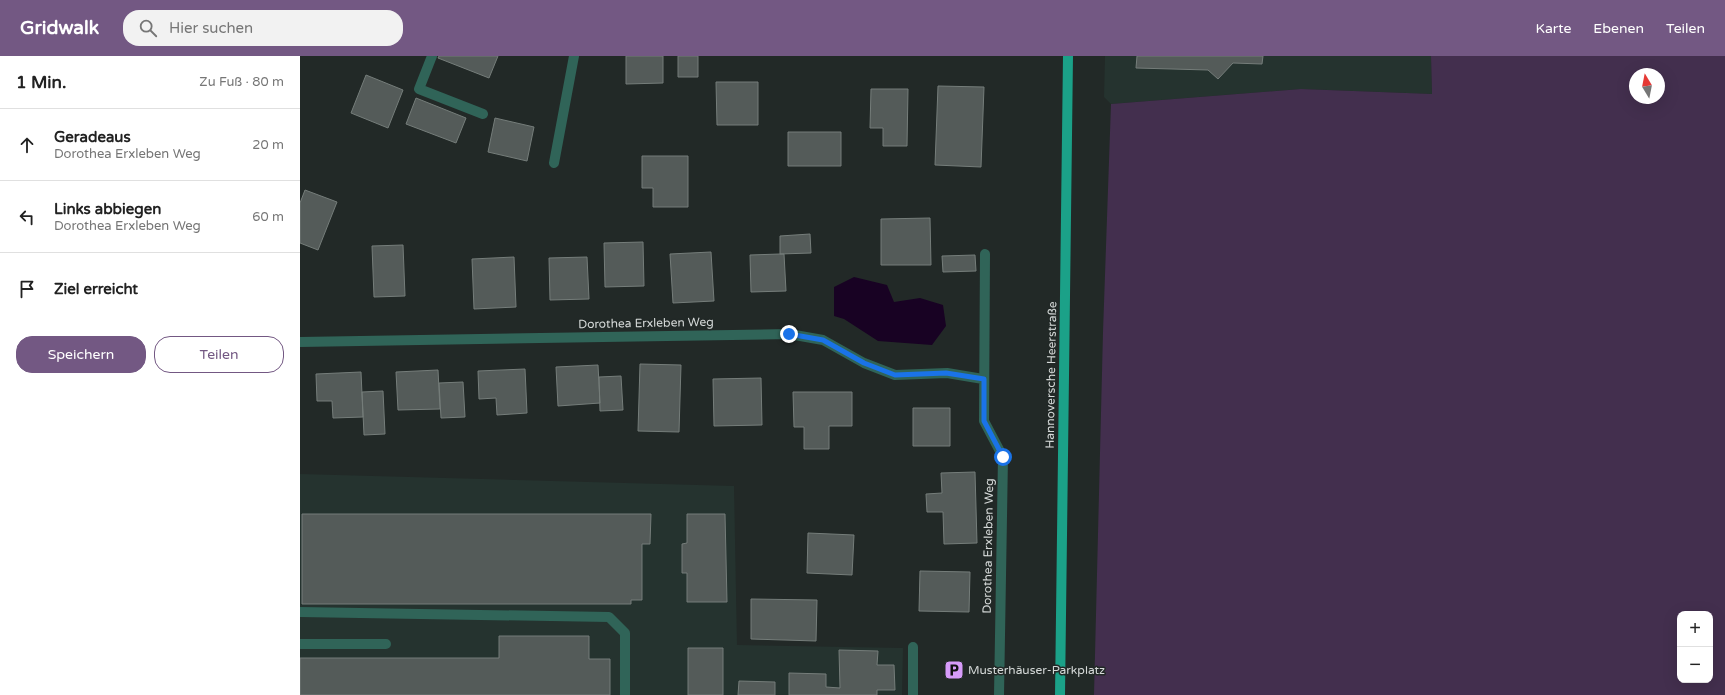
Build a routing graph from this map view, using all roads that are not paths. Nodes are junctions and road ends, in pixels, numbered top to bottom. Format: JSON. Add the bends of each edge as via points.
{"nodes":[{"id":1,"x":432,"y":56,"type":"edge"},
{"id":2,"x":574,"y":56,"type":"edge"},
{"id":3,"x":1068,"y":56,"type":"edge"},
{"id":4,"x":483,"y":114,"type":"dead end"},
{"id":5,"x":554,"y":163,"type":"dead end"},
{"id":6,"x":985,"y":254,"type":"dead end"},
{"id":7,"x":300,"y":342,"type":"edge"},
{"id":8,"x":984,"y":379,"type":"junction"},
{"id":9,"x":300,"y":612,"type":"edge"},
{"id":10,"x":300,"y":644,"type":"edge"},
{"id":11,"x":386,"y":644,"type":"dead end"},
{"id":12,"x":913,"y":647,"type":"dead end"},
{"id":13,"x":625,"y":695,"type":"edge"},
{"id":14,"x":913,"y":695,"type":"edge"},
{"id":15,"x":999,"y":695,"type":"edge"},
{"id":16,"x":1060,"y":695,"type":"edge"}],
"edges":[{"from":1,"to":4,"type":"street","via":[[419,89]]},
{"from":2,"to":5,"type":"street"},
{"from":3,"to":16,"type":"main road","name":"Hannoversche Heerstraße"},
{"from":6,"to":8,"type":"street","name":"Dorothea Erxleben Weg"},
{"from":7,"to":8,"type":"street","name":"Dorothea Erxleben Weg","via":[[789,334],[823,340],[864,363],[895,375],[946,373]]},
{"from":8,"to":15,"type":"street","name":"Dorothea Erxleben Weg","via":[[984,421],[1003,457]]},
{"from":9,"to":13,"type":"street","via":[[609,617],[625,633]]},
{"from":10,"to":11,"type":"street"},
{"from":12,"to":14,"type":"street"}]}
